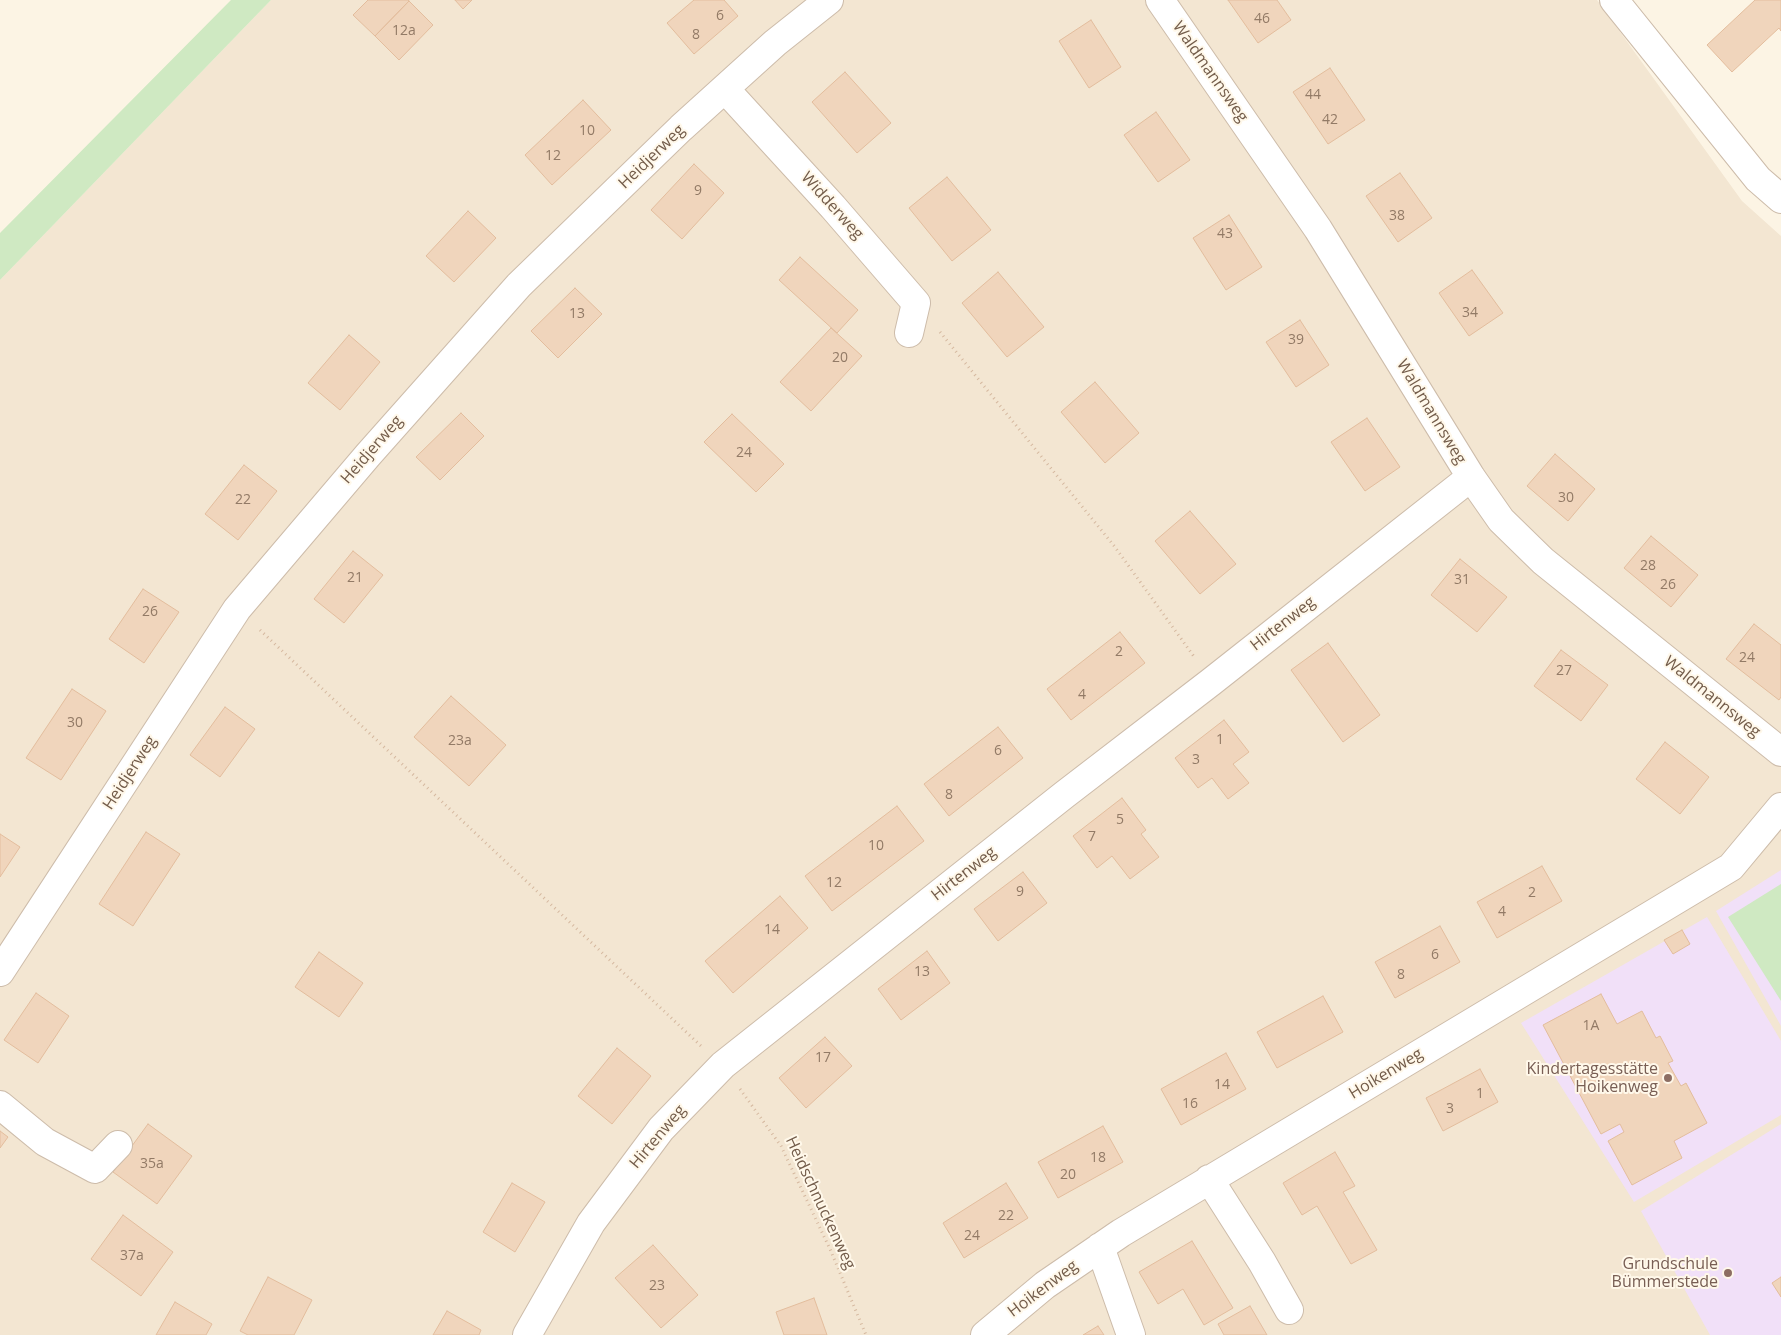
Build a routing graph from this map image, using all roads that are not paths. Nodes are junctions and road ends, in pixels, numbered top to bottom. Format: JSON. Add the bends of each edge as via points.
{"nodes":[{"id":1,"x":829,"y":0,"type":"edge"},
{"id":2,"x":1160,"y":0,"type":"edge"},
{"id":3,"x":1614,"y":0,"type":"edge"},
{"id":4,"x":725,"y":89,"type":"junction"},
{"id":5,"x":1781,"y":199,"type":"edge"},
{"id":6,"x":909,"y":333,"type":"dead end"},
{"id":7,"x":1471,"y":477,"type":"junction"},
{"id":8,"x":1781,"y":752,"type":"edge"},
{"id":9,"x":1781,"y":807,"type":"edge"},
{"id":10,"x":0,"y":972,"type":"edge"},
{"id":11,"x":0,"y":1105,"type":"edge"},
{"id":12,"x":118,"y":1145,"type":"dead end"},
{"id":13,"x":1209,"y":1179,"type":"junction"},
{"id":14,"x":1100,"y":1247,"type":"junction"},
{"id":15,"x":1289,"y":1310,"type":"dead end"},
{"id":16,"x":527,"y":1335,"type":"edge"},
{"id":17,"x":984,"y":1335,"type":"edge"},
{"id":18,"x":1131,"y":1335,"type":"edge"}],
"edges":[{"from":1,"to":4,"type":"street","name":"Heidjerweg"},
{"from":2,"to":7,"type":"street","name":"Waldmannsweg","via":[[1318,229]]},
{"from":3,"to":5,"type":"street","via":[[1758,179]]},
{"from":4,"to":6,"type":"street","name":"Widderweg","via":[[833,206],[916,303]]},
{"from":4,"to":10,"type":"street","name":"Heidjerweg","via":[[519,285],[368,455],[237,610]]},
{"from":7,"to":8,"type":"street","name":"Waldmannsweg","via":[[1502,520],[1543,561]]},
{"from":7,"to":16,"type":"street","name":"Hirtenweg","via":[[723,1065],[661,1129],[591,1223]]},
{"from":9,"to":13,"type":"street","name":"Hoikenweg","via":[[1732,867]]},
{"from":11,"to":12,"type":"street","via":[[45,1142],[94,1169]]},
{"from":13,"to":14,"type":"street","name":"Hoikenweg"},
{"from":13,"to":15,"type":"street"},
{"from":14,"to":17,"type":"street","name":"Hoikenweg","via":[[1045,1285]]},
{"from":14,"to":18,"type":"street"}]}
